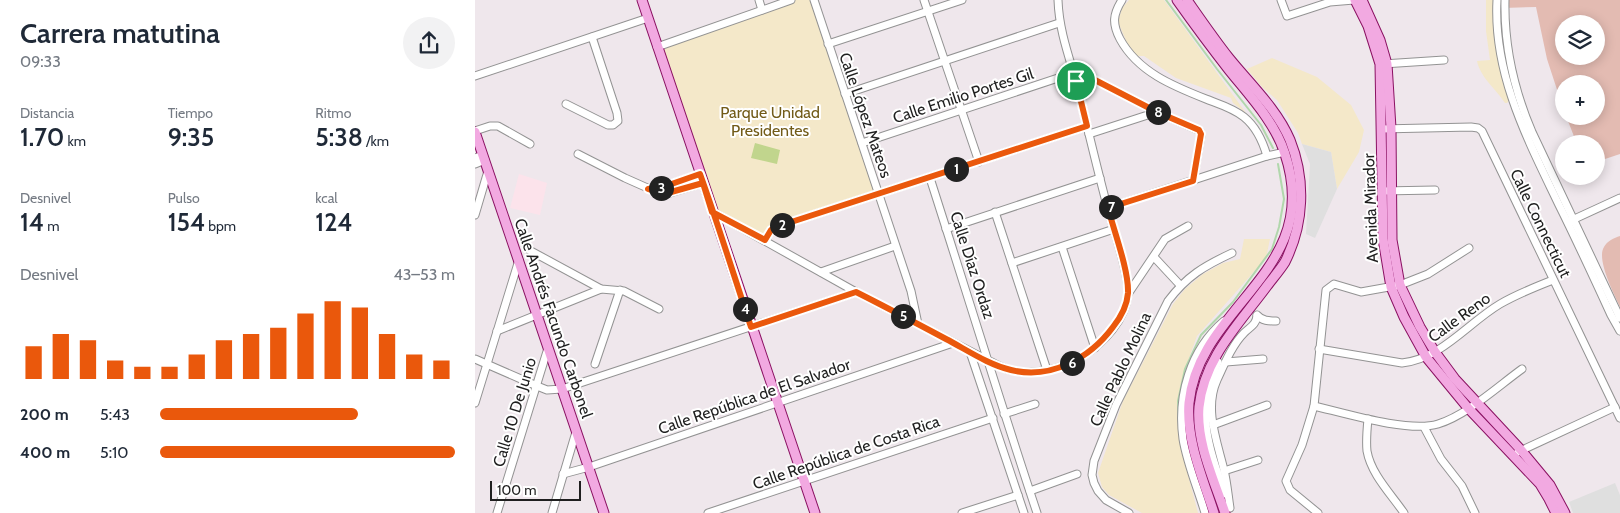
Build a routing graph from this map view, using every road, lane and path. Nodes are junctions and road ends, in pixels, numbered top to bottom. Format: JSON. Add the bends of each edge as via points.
{"nodes":[{"id":1,"x":642,"y":0,"type":"edge"},
{"id":2,"x":759,"y":0,"type":"edge"},
{"id":3,"x":791,"y":0,"type":"edge"},
{"id":4,"x":813,"y":0,"type":"edge"},
{"id":5,"x":924,"y":0,"type":"edge"},
{"id":6,"x":961,"y":0,"type":"edge"},
{"id":7,"x":1058,"y":0,"type":"edge"},
{"id":8,"x":1122,"y":0,"type":"edge"},
{"id":9,"x":1177,"y":0,"type":"edge"},
{"id":10,"x":1187,"y":0,"type":"edge"},
{"id":11,"x":1281,"y":0,"type":"edge"},
{"id":12,"x":1354,"y":0,"type":"edge"},
{"id":13,"x":1362,"y":0,"type":"edge"},
{"id":14,"x":1497,"y":0,"type":"edge"},
{"id":15,"x":1505,"y":0,"type":"edge"},
{"id":16,"x":762,"y":10,"type":"junction"},
{"id":17,"x":927,"y":11,"type":"junction"},
{"id":18,"x":648,"y":18,"type":"junction"},
{"id":19,"x":1059,"y":23,"type":"junction"},
{"id":20,"x":1501,"y":26,"type":"junction"},
{"id":21,"x":592,"y":37,"type":"junction"},
{"id":22,"x":828,"y":44,"type":"junction"},
{"id":23,"x":657,"y":47,"type":"junction"},
{"id":24,"x":1444,"y":60,"type":"dead end"},
{"id":25,"x":944,"y":61,"type":"junction"},
{"id":26,"x":1383,"y":64,"type":"junction"},
{"id":27,"x":1073,"y":73,"type":"junction"},
{"id":28,"x":475,"y":76,"type":"edge"},
{"id":29,"x":1076,"y":81,"type":"junction"},
{"id":30,"x":845,"y":94,"type":"junction"},
{"id":31,"x":566,"y":104,"type":"dead end"},
{"id":32,"x":961,"y":110,"type":"junction"},
{"id":33,"x":1157,"y":112,"type":"junction"},
{"id":34,"x":1087,"y":126,"type":"junction"},
{"id":35,"x":1386,"y":128,"type":"junction"},
{"id":36,"x":475,"y":131,"type":"edge"},
{"id":37,"x":1089,"y":134,"type":"junction"},
{"id":38,"x":862,"y":143,"type":"junction"},
{"id":39,"x":530,"y":144,"type":"dead end"},
{"id":40,"x":1285,"y":152,"type":"junction"},
{"id":41,"x":578,"y":154,"type":"dead end"},
{"id":42,"x":1267,"y":156,"type":"junction"},
{"id":43,"x":481,"y":157,"type":"edge"},
{"id":44,"x":979,"y":162,"type":"junction"},
{"id":45,"x":475,"y":164,"type":"edge"},
{"id":46,"x":488,"y":170,"type":"junction"},
{"id":47,"x":930,"y":178,"type":"junction"},
{"id":48,"x":1100,"y":178,"type":"junction"},
{"id":49,"x":701,"y":179,"type":"junction"},
{"id":50,"x":1193,"y":181,"type":"junction"},
{"id":51,"x":1435,"y":190,"type":"dead end"},
{"id":52,"x":1387,"y":191,"type":"junction"},
{"id":53,"x":879,"y":194,"type":"junction"},
{"id":54,"x":1620,"y":198,"type":"edge"},
{"id":55,"x":1108,"y":208,"type":"junction"},
{"id":56,"x":712,"y":212,"type":"junction"},
{"id":57,"x":995,"y":212,"type":"junction"},
{"id":58,"x":475,"y":215,"type":"edge"},
{"id":59,"x":1571,"y":221,"type":"junction"},
{"id":60,"x":1188,"y":226,"type":"dead end"},
{"id":61,"x":946,"y":229,"type":"junction"},
{"id":62,"x":1114,"y":229,"type":"junction"},
{"id":63,"x":765,"y":240,"type":"junction"},
{"id":64,"x":1287,"y":245,"type":"junction"},
{"id":65,"x":895,"y":246,"type":"junction"},
{"id":66,"x":1062,"y":247,"type":"junction"},
{"id":67,"x":1469,"y":248,"type":"dead end"},
{"id":68,"x":529,"y":250,"type":"dead end"},
{"id":69,"x":1232,"y":253,"type":"dead end"},
{"id":70,"x":1154,"y":257,"type":"junction"},
{"id":71,"x":519,"y":259,"type":"junction"},
{"id":72,"x":1012,"y":263,"type":"junction"},
{"id":73,"x":821,"y":272,"type":"junction"},
{"id":74,"x":1553,"y":280,"type":"junction"},
{"id":75,"x":1180,"y":285,"type":"junction"},
{"id":76,"x":1400,"y":285,"type":"junction"},
{"id":77,"x":1391,"y":287,"type":"junction"},
{"id":78,"x":601,"y":289,"type":"junction"},
{"id":79,"x":620,"y":290,"type":"junction"},
{"id":80,"x":856,"y":292,"type":"junction"},
{"id":81,"x":1128,"y":294,"type":"junction"},
{"id":82,"x":1252,"y":306,"type":"junction"},
{"id":83,"x":659,"y":309,"type":"dead end"},
{"id":84,"x":1234,"y":313,"type":"junction"},
{"id":85,"x":537,"y":316,"type":"junction"},
{"id":86,"x":1257,"y":316,"type":"junction"},
{"id":87,"x":1620,"y":318,"type":"edge"},
{"id":88,"x":1277,"y":322,"type":"dead end"},
{"id":89,"x":918,"y":324,"type":"junction"},
{"id":90,"x":751,"y":327,"type":"junction"},
{"id":91,"x":497,"y":331,"type":"junction"},
{"id":92,"x":1620,"y":331,"type":"edge"},
{"id":93,"x":1229,"y":335,"type":"junction"},
{"id":94,"x":953,"y":343,"type":"junction"},
{"id":95,"x":548,"y":348,"type":"junction"},
{"id":96,"x":1095,"y":348,"type":"junction"},
{"id":97,"x":1319,"y":349,"type":"junction"},
{"id":98,"x":971,"y":352,"type":"junction"},
{"id":99,"x":1435,"y":352,"type":"junction"},
{"id":100,"x":1426,"y":357,"type":"junction"},
{"id":101,"x":475,"y":359,"type":"edge"},
{"id":102,"x":1263,"y":359,"type":"dead end"},
{"id":103,"x":989,"y":362,"type":"junction"},
{"id":104,"x":1226,"y":362,"type":"junction"},
{"id":105,"x":487,"y":364,"type":"junction"},
{"id":106,"x":595,"y":364,"type":"dead end"},
{"id":107,"x":1522,"y":369,"type":"dead end"},
{"id":108,"x":1047,"y":370,"type":"junction"},
{"id":109,"x":537,"y":386,"type":"junction"},
{"id":110,"x":562,"y":390,"type":"junction"},
{"id":111,"x":1477,"y":402,"type":"junction"},
{"id":112,"x":475,"y":403,"type":"edge"},
{"id":113,"x":777,"y":404,"type":"junction"},
{"id":114,"x":1035,"y":404,"type":"dead end"},
{"id":115,"x":1267,"y":405,"type":"dead end"},
{"id":116,"x":1314,"y":406,"type":"junction"},
{"id":117,"x":1615,"y":407,"type":"junction"},
{"id":118,"x":1468,"y":408,"type":"junction"},
{"id":119,"x":1004,"y":414,"type":"junction"},
{"id":120,"x":993,"y":418,"type":"junction"},
{"id":121,"x":1620,"y":418,"type":"edge"},
{"id":122,"x":1368,"y":419,"type":"junction"},
{"id":123,"x":1213,"y":424,"type":"junction"},
{"id":124,"x":1424,"y":427,"type":"junction"},
{"id":125,"x":576,"y":431,"type":"junction"},
{"id":126,"x":1517,"y":452,"type":"junction"},
{"id":127,"x":1258,"y":460,"type":"dead end"},
{"id":128,"x":589,"y":468,"type":"junction"},
{"id":129,"x":1224,"y":471,"type":"junction"},
{"id":130,"x":563,"y":474,"type":"junction"},
{"id":131,"x":1077,"y":474,"type":"dead end"},
{"id":132,"x":804,"y":481,"type":"junction"},
{"id":133,"x":1030,"y":491,"type":"junction"},
{"id":134,"x":1018,"y":495,"type":"junction"},
{"id":135,"x":1229,"y":511,"type":"edge"},
{"id":136,"x":497,"y":513,"type":"edge"},
{"id":137,"x":551,"y":513,"type":"edge"},
{"id":138,"x":604,"y":513,"type":"edge"},
{"id":139,"x":709,"y":513,"type":"edge"},
{"id":140,"x":815,"y":513,"type":"edge"},
{"id":141,"x":962,"y":513,"type":"edge"},
{"id":142,"x":1024,"y":513,"type":"edge"},
{"id":143,"x":1037,"y":513,"type":"edge"},
{"id":144,"x":1129,"y":513,"type":"edge"},
{"id":145,"x":1205,"y":513,"type":"edge"},
{"id":146,"x":1214,"y":513,"type":"edge"},
{"id":147,"x":1317,"y":513,"type":"edge"},
{"id":148,"x":1404,"y":513,"type":"edge"},
{"id":149,"x":1475,"y":513,"type":"edge"},
{"id":150,"x":1556,"y":513,"type":"edge"},
{"id":151,"x":1565,"y":513,"type":"edge"}],
"edges":[{"from":1,"to":18,"type":"main road"},
{"from":2,"to":16,"type":"street"},
{"from":3,"to":16,"type":"street"},
{"from":4,"to":22,"type":"street","name":"Calle López Mateos"},
{"from":5,"to":17,"type":"street"},
{"from":6,"to":17,"type":"street"},
{"from":7,"to":19,"type":"street"},
{"from":8,"to":42,"type":"street","via":[[1115,13],[1114,25],[1133,58],[1163,80],[1243,116]]},
{"from":9,"to":40,"type":"main road","via":[[1258,107]]},
{"from":10,"to":64,"type":"main road","via":[[1229,59],[1278,118],[1289,138],[1298,170],[1301,200],[1299,222]]},
{"from":11,"to":12,"type":"street","via":[[1287,16],[1330,2]]},
{"from":12,"to":26,"type":"main road","name":"Avenida Mirador"},
{"from":13,"to":26,"type":"main road","name":"Avenida Mirador","via":[[1379,40]]},
{"from":14,"to":20,"type":"street"},
{"from":15,"to":20,"type":"street"},
{"from":16,"to":23,"type":"street"},
{"from":17,"to":22,"type":"street"},
{"from":17,"to":25,"type":"street"},
{"from":18,"to":21,"type":"street"},
{"from":18,"to":23,"type":"main road"},
{"from":19,"to":25,"type":"street"},
{"from":19,"to":27,"type":"street"},
{"from":20,"to":59,"type":"street","via":[[1506,81],[1513,104]]},
{"from":21,"to":28,"type":"street"},
{"from":21,"to":31,"type":"street","via":[[618,122],[613,125],[604,123]]},
{"from":22,"to":30,"type":"street","name":"Calle López Mateos"},
{"from":23,"to":49,"type":"main road"},
{"from":24,"to":26,"type":"street"},
{"from":25,"to":30,"type":"street"},
{"from":25,"to":32,"type":"street"},
{"from":26,"to":35,"type":"main road","name":"Avenida Mirador"},
{"from":27,"to":29,"type":"street"},
{"from":27,"to":32,"type":"street","name":"Calle Emilio Portes Gil"},
{"from":29,"to":33,"type":"street","via":[[1093,79]]},
{"from":29,"to":34,"type":"street"},
{"from":30,"to":38,"type":"street","name":"Calle López Mateos"},
{"from":32,"to":38,"type":"street","name":"Calle Emilio Portes Gil"},
{"from":32,"to":44,"type":"street"},
{"from":33,"to":37,"type":"street"},
{"from":33,"to":50,"type":"street","via":[[1201,132]]},
{"from":34,"to":37,"type":"street"},
{"from":34,"to":44,"type":"street"},
{"from":35,"to":52,"type":"main road","name":"Avenida Mirador"},
{"from":35,"to":74,"type":"street","name":"Calle Connecticut","via":[[1471,127],[1482,131]]},
{"from":36,"to":39,"type":"street","via":[[498,126]]},
{"from":36,"to":43,"type":"main road","name":"Calle Andrés Facundo Carbonel"},
{"from":37,"to":48,"type":"street"},
{"from":38,"to":53,"type":"street","name":"Calle López Mateos"},
{"from":40,"to":42,"type":"street"},
{"from":40,"to":64,"type":"main road","via":[[1293,203]]},
{"from":41,"to":49,"type":"street","via":[[664,194]]},
{"from":42,"to":50,"type":"street"},
{"from":43,"to":45,"type":"street"},
{"from":43,"to":46,"type":"main road","name":"Calle Andrés Facundo Carbonel"},
{"from":44,"to":47,"type":"street"},
{"from":46,"to":58,"type":"street"},
{"from":46,"to":71,"type":"main road","name":"Calle Andrés Facundo Carbonel"},
{"from":47,"to":53,"type":"street"},
{"from":47,"to":61,"type":"street","name":"Calle Díaz Ordaz"},
{"from":48,"to":55,"type":"street"},
{"from":48,"to":57,"type":"street"},
{"from":49,"to":56,"type":"main road"},
{"from":50,"to":55,"type":"street"},
{"from":51,"to":52,"type":"street"},
{"from":52,"to":76,"type":"main road","name":"Avenida Mirador","via":[[1391,240]]},
{"from":52,"to":77,"type":"main road","name":"Avenida Mirador","via":[[1383,240]]},
{"from":53,"to":63,"type":"street","via":[[775,228]]},
{"from":53,"to":65,"type":"street","name":"Calle López Mateos"},
{"from":54,"to":59,"type":"street"},
{"from":55,"to":62,"type":"street"},
{"from":56,"to":63,"type":"street"},
{"from":56,"to":90,"type":"main road"},
{"from":57,"to":61,"type":"street"},
{"from":57,"to":72,"type":"street"},
{"from":59,"to":87,"type":"street"},
{"from":59,"to":92,"type":"street"},
{"from":60,"to":70,"type":"street","via":[[1165,239]]},
{"from":61,"to":103,"type":"street","name":"Calle Díaz Ordaz"},
{"from":62,"to":66,"type":"street"},
{"from":62,"to":81,"type":"street"},
{"from":63,"to":73,"type":"street"},
{"from":64,"to":82,"type":"main road","via":[[1284,263]]},
{"from":64,"to":84,"type":"main road"},
{"from":65,"to":73,"type":"street"},
{"from":65,"to":89,"type":"street","name":"Calle López Mateos","via":[[911,291]]},
{"from":66,"to":72,"type":"street"},
{"from":66,"to":96,"type":"street"},
{"from":67,"to":76,"type":"street","via":[[1428,274]]},
{"from":68,"to":78,"type":"street"},
{"from":69,"to":75,"type":"street","name":"Calle Pablo Molina","via":[[1210,263]]},
{"from":70,"to":75,"type":"street"},
{"from":70,"to":81,"type":"street"},
{"from":71,"to":85,"type":"main road","name":"Calle Andrés Facundo Carbonel"},
{"from":71,"to":91,"type":"street"},
{"from":72,"to":108,"type":"street"},
{"from":73,"to":80,"type":"street"},
{"from":74,"to":99,"type":"street","name":"Calle Reno","via":[[1500,304]]},
{"from":74,"to":117,"type":"street","name":"Calle Connecticut"},
{"from":75,"to":144,"type":"street","name":"Calle Pablo Molina","via":[[1168,301],[1116,406],[1094,461],[1092,475],[1098,492]]},
{"from":76,"to":77,"type":"street"},
{"from":76,"to":99,"type":"main road","name":"Avenida Mirador"},
{"from":77,"to":97,"type":"street","via":[[1361,292],[1337,284],[1328,287]]},
{"from":77,"to":100,"type":"main road","name":"Avenida Mirador"},
{"from":78,"to":79,"type":"street"},
{"from":78,"to":85,"type":"street"},
{"from":79,"to":83,"type":"street"},
{"from":79,"to":106,"type":"street"},
{"from":80,"to":89,"type":"street"},
{"from":80,"to":90,"type":"street"},
{"from":81,"to":96,"type":"street","via":[[1117,322]]},
{"from":82,"to":86,"type":"street"},
{"from":82,"to":93,"type":"main road"},
{"from":84,"to":145,"type":"street","via":[[1204,342],[1188,375],[1181,410],[1183,440]]},
{"from":84,"to":146,"type":"main road","via":[[1207,349],[1197,369],[1189,405],[1193,443]]},
{"from":85,"to":91,"type":"street"},
{"from":85,"to":95,"type":"main road","name":"Calle Andrés Facundo Carbonel"},
{"from":86,"to":88,"type":"street"},
{"from":86,"to":104,"type":"street","via":[[1256,322],[1240,337]]},
{"from":89,"to":94,"type":"street"},
{"from":90,"to":110,"type":"street"},
{"from":90,"to":113,"type":"main road"},
{"from":91,"to":105,"type":"street"},
{"from":93,"to":135,"type":"street","via":[[1210,380],[1205,414],[1210,448]]},
{"from":93,"to":135,"type":"main road","via":[[1208,371],[1199,408],[1204,448]]},
{"from":94,"to":98,"type":"street"},
{"from":94,"to":113,"type":"street","name":"Calle República de El Salvador"},
{"from":95,"to":109,"type":"street","name":"Calle 10 De Junio"},
{"from":95,"to":110,"type":"main road","name":"Calle Andrés Facundo Carbonel"},
{"from":96,"to":108,"type":"street","via":[[1073,362]]},
{"from":97,"to":100,"type":"street","name":"Calle Reno","via":[[1402,364]]},
{"from":97,"to":116,"type":"street"},
{"from":98,"to":103,"type":"street"},
{"from":98,"to":120,"type":"street"},
{"from":99,"to":100,"type":"street","name":"Calle Reno"},
{"from":99,"to":111,"type":"main road","name":"Avenida Mirador"},
{"from":100,"to":118,"type":"main road","name":"Avenida Mirador"},
{"from":101,"to":105,"type":"street"},
{"from":102,"to":104,"type":"street"},
{"from":103,"to":108,"type":"street","via":[[1011,370]]},
{"from":103,"to":119,"type":"street","name":"Calle Díaz Ordaz"},
{"from":104,"to":123,"type":"street","via":[[1213,392]]},
{"from":105,"to":109,"type":"street"},
{"from":105,"to":112,"type":"street"},
{"from":107,"to":111,"type":"street"},
{"from":109,"to":110,"type":"street"},
{"from":109,"to":136,"type":"street","name":"Calle 10 De Junio"},
{"from":110,"to":125,"type":"main road","name":"Calle Andrés Facundo Carbonel"},
{"from":111,"to":118,"type":"street"},
{"from":111,"to":126,"type":"main road","name":"Avenida Mirador"},
{"from":113,"to":128,"type":"street","name":"Calle República de El Salvador"},
{"from":113,"to":132,"type":"main road"},
{"from":114,"to":119,"type":"street"},
{"from":115,"to":123,"type":"street"},
{"from":116,"to":122,"type":"street"},
{"from":116,"to":147,"type":"street","via":[[1286,481],[1290,490]]},
{"from":117,"to":121,"type":"street","name":"Calle Connecticut"},
{"from":117,"to":126,"type":"street"},
{"from":118,"to":124,"type":"street","via":[[1440,423]]},
{"from":118,"to":126,"type":"main road","name":"Avenida Mirador"},
{"from":119,"to":133,"type":"street","name":"Calle Díaz Ordaz"},
{"from":120,"to":132,"type":"street","name":"Calle República de Costa Rica"},
{"from":120,"to":134,"type":"street"},
{"from":122,"to":124,"type":"street"},
{"from":122,"to":148,"type":"street","via":[[1369,460]]},
{"from":123,"to":129,"type":"street"},
{"from":124,"to":149,"type":"street","via":[[1441,459],[1462,486]]},
{"from":125,"to":128,"type":"main road","name":"Calle Andrés Facundo Carbonel"},
{"from":125,"to":130,"type":"street"},
{"from":126,"to":150,"type":"main road","name":"Avenida Mirador"},
{"from":126,"to":151,"type":"main road","name":"Avenida Mirador","via":[[1549,485]]},
{"from":127,"to":129,"type":"street"},
{"from":128,"to":130,"type":"street","name":"Calle República de El Salvador"},
{"from":128,"to":138,"type":"main road","name":"Calle Andrés Facundo Carbonel"},
{"from":129,"to":135,"type":"street"},
{"from":130,"to":137,"type":"street"},
{"from":131,"to":133,"type":"street"},
{"from":132,"to":139,"type":"street","name":"Calle República de Costa Rica"},
{"from":132,"to":140,"type":"main road"},
{"from":133,"to":143,"type":"street","name":"Calle Díaz Ordaz"},
{"from":134,"to":141,"type":"street"},
{"from":134,"to":142,"type":"street"}]}
